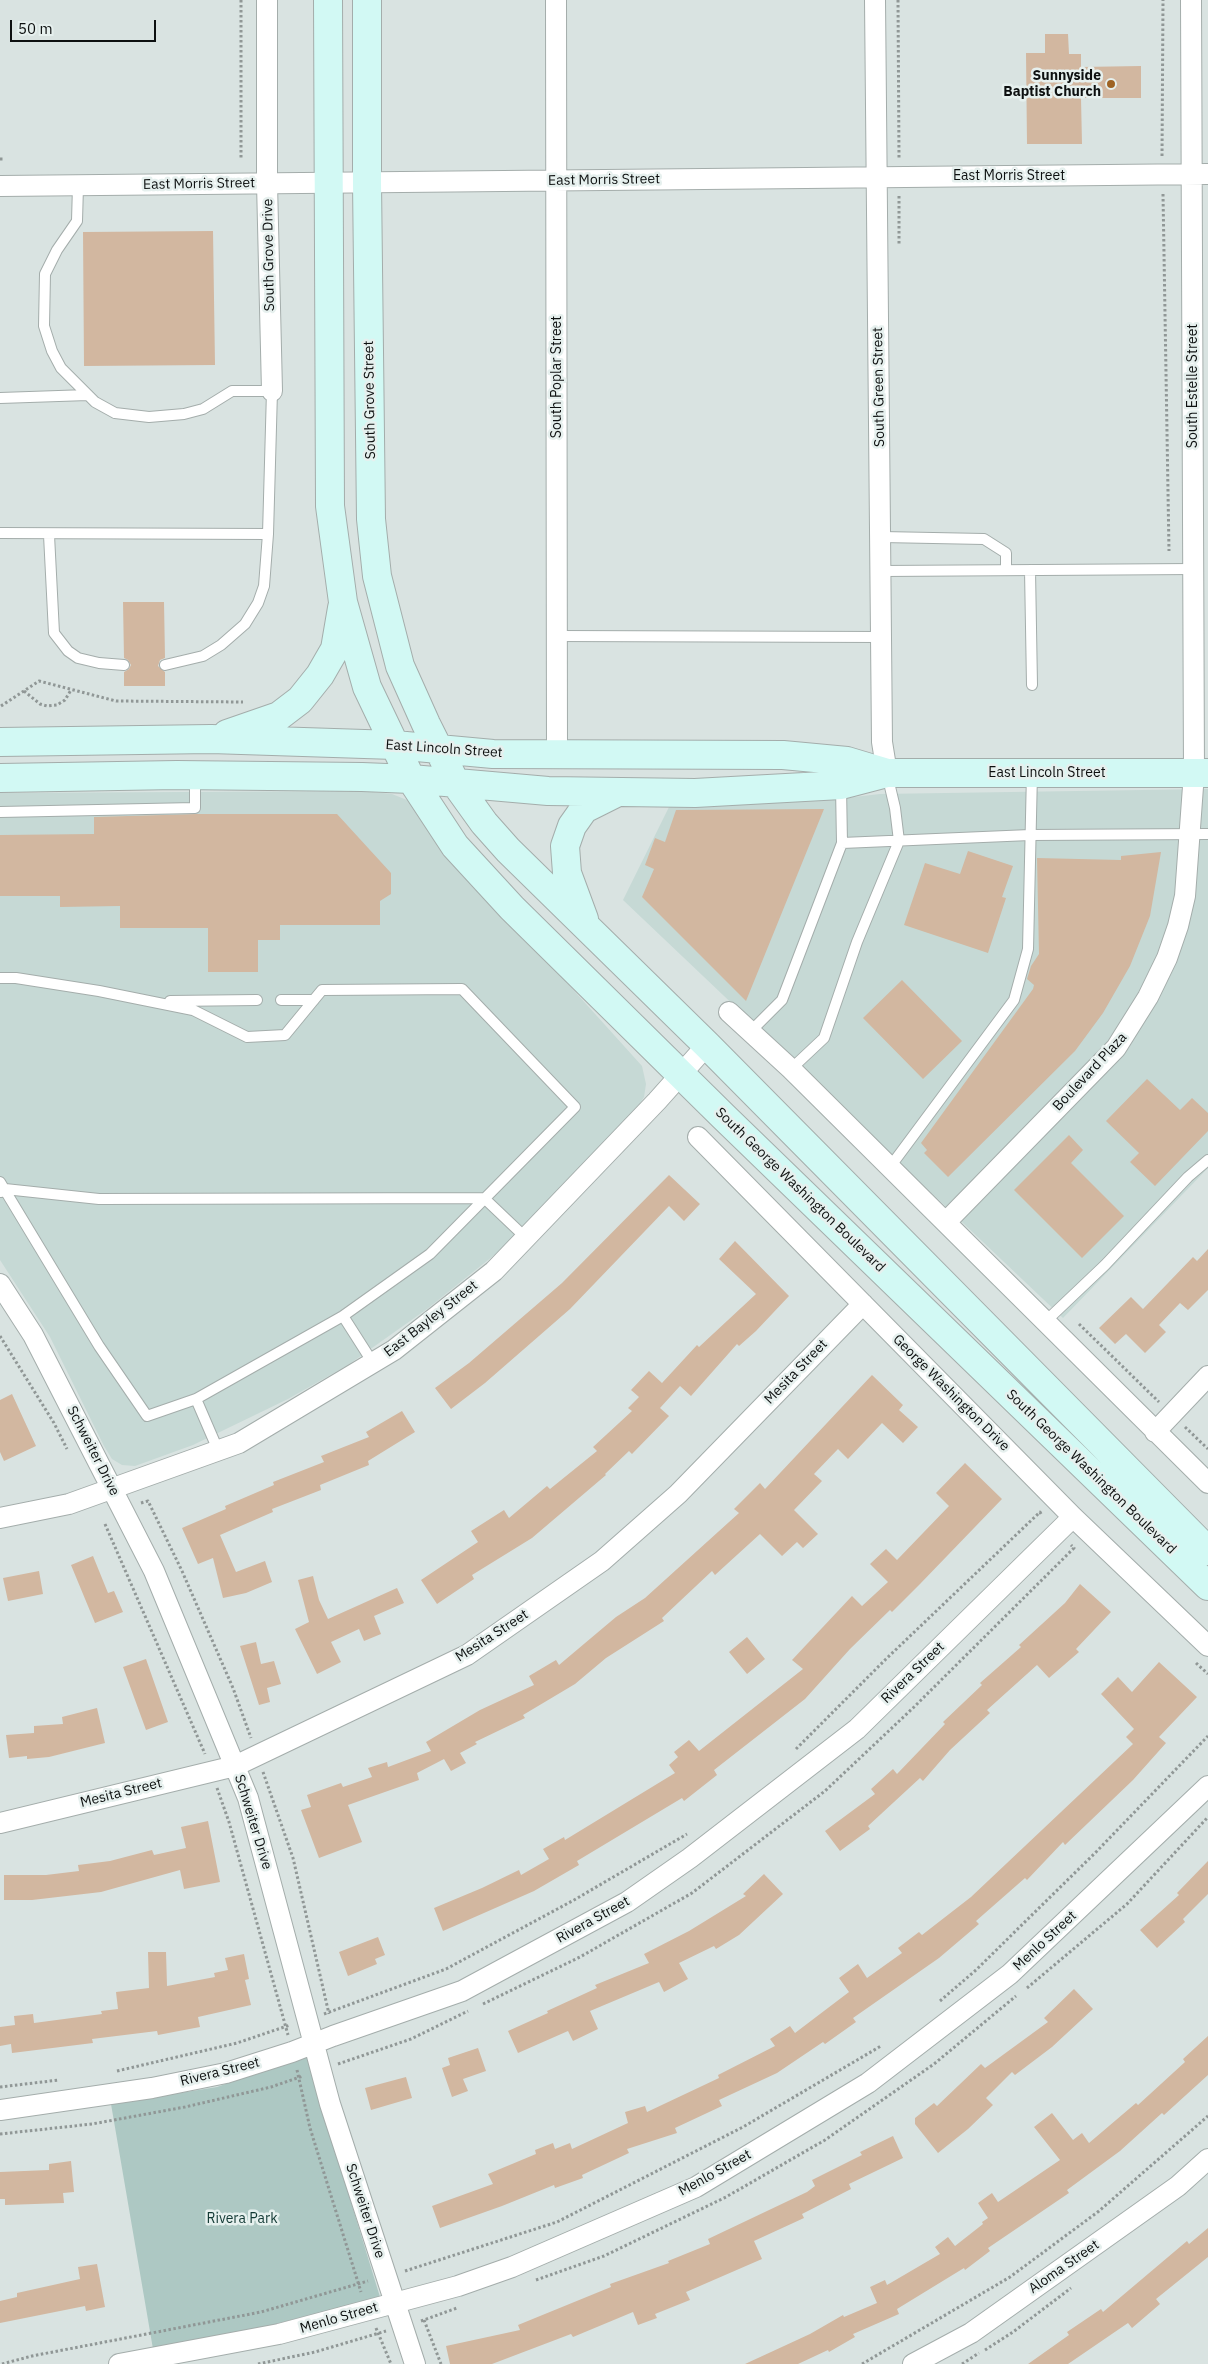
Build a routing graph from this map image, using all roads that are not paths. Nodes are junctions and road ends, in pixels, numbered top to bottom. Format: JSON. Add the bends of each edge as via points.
{"nodes":[{"id":1,"x":267,"y":0,"type":"edge"},
{"id":2,"x":328,"y":0,"type":"edge"},
{"id":3,"x":367,"y":0,"type":"edge"},
{"id":4,"x":556,"y":0,"type":"edge"},
{"id":5,"x":875,"y":0,"type":"edge"},
{"id":6,"x":1191,"y":0,"type":"edge"},
{"id":7,"x":876,"y":177,"type":"junction"},
{"id":8,"x":556,"y":180,"type":"junction"},
{"id":9,"x":1198,"y":180,"type":"edge"},
{"id":10,"x":267,"y":183,"type":"junction"},
{"id":11,"x":329,"y":183,"type":"junction"},
{"id":12,"x":367,"y":183,"type":"junction"},
{"id":13,"x":0,"y":186,"type":"edge"},
{"id":14,"x":78,"y":186,"type":"junction"},
{"id":15,"x":272,"y":391,"type":"junction"},
{"id":16,"x":88,"y":395,"type":"junction"},
{"id":17,"x":0,"y":398,"type":"edge"},
{"id":18,"x":0,"y":533,"type":"edge"},
{"id":19,"x":268,"y":534,"type":"junction"},
{"id":20,"x":49,"y":535,"type":"junction"},
{"id":21,"x":882,"y":537,"type":"junction"},
{"id":22,"x":1194,"y":569,"type":"junction"},
{"id":23,"x":1006,"y":570,"type":"junction"},
{"id":24,"x":1030,"y":570,"type":"junction"},
{"id":25,"x":882,"y":571,"type":"junction"},
{"id":26,"x":343,"y":602,"type":"junction"},
{"id":27,"x":557,"y":636,"type":"junction"},
{"id":28,"x":882,"y":637,"type":"junction"},
{"id":29,"x":124,"y":665,"type":"dead end"},
{"id":30,"x":165,"y":665,"type":"dead end"},
{"id":31,"x":1032,"y":685,"type":"dead end"},
{"id":32,"x":211,"y":740,"type":"junction"},
{"id":33,"x":0,"y":742,"type":"edge"},
{"id":34,"x":394,"y":745,"type":"junction"},
{"id":35,"x":438,"y":749,"type":"junction"},
{"id":36,"x":557,"y":754,"type":"junction"},
{"id":37,"x":887,"y":773,"type":"junction"},
{"id":38,"x":1032,"y":773,"type":"junction"},
{"id":39,"x":1201,"y":773,"type":"edge"},
{"id":40,"x":195,"y":775,"type":"junction"},
{"id":41,"x":0,"y":778,"type":"edge"},
{"id":42,"x":411,"y":778,"type":"junction"},
{"id":43,"x":456,"y":784,"type":"junction"},
{"id":44,"x":841,"y":785,"type":"junction"},
{"id":45,"x":617,"y":792,"type":"junction"},
{"id":46,"x":0,"y":812,"type":"edge"},
{"id":47,"x":1199,"y":833,"type":"edge"},
{"id":48,"x":1030,"y":835,"type":"junction"},
{"id":49,"x":899,"y":841,"type":"junction"},
{"id":50,"x":842,"y":843,"type":"junction"},
{"id":51,"x":587,"y":928,"type":"junction"},
{"id":52,"x":0,"y":978,"type":"edge"},
{"id":53,"x":257,"y":1000,"type":"dead end"},
{"id":54,"x":280,"y":1000,"type":"dead end"},
{"id":55,"x":314,"y":1000,"type":"junction"},
{"id":56,"x":149,"y":1001,"type":"junction"},
{"id":57,"x":729,"y":1012,"type":"dead end"},
{"id":58,"x":750,"y":1032,"type":"junction"},
{"id":59,"x":707,"y":1045,"type":"junction"},
{"id":60,"x":791,"y":1069,"type":"junction"},
{"id":61,"x":681,"y":1074,"type":"junction"},
{"id":62,"x":698,"y":1137,"type":"dead end"},
{"id":63,"x":1208,"y":1160,"type":"edge"},
{"id":64,"x":890,"y":1167,"type":"junction"},
{"id":65,"x":2,"y":1188,"type":"edge"},
{"id":66,"x":484,"y":1198,"type":"junction"},
{"id":67,"x":946,"y":1222,"type":"junction"},
{"id":68,"x":525,"y":1238,"type":"junction"},
{"id":69,"x":0,"y":1284,"type":"edge"},
{"id":70,"x":862,"y":1304,"type":"junction"},
{"id":71,"x":343,"y":1316,"type":"junction"},
{"id":72,"x":1046,"y":1321,"type":"junction"},
{"id":73,"x":373,"y":1363,"type":"junction"},
{"id":74,"x":1208,"y":1376,"type":"edge"},
{"id":75,"x":196,"y":1399,"type":"junction"},
{"id":76,"x":1155,"y":1432,"type":"junction"},
{"id":77,"x":218,"y":1450,"type":"junction"},
{"id":78,"x":1208,"y":1483,"type":"edge"},
{"id":79,"x":112,"y":1489,"type":"junction"},
{"id":80,"x":1073,"y":1517,"type":"junction"},
{"id":81,"x":0,"y":1518,"type":"edge"},
{"id":82,"x":1208,"y":1551,"type":"edge"},
{"id":83,"x":1208,"y":1586,"type":"edge"},
{"id":84,"x":1208,"y":1646,"type":"edge"},
{"id":85,"x":235,"y":1766,"type":"junction"},
{"id":86,"x":1208,"y":1786,"type":"edge"},
{"id":87,"x":0,"y":1823,"type":"edge"},
{"id":88,"x":313,"y":2044,"type":"junction"},
{"id":89,"x":0,"y":2110,"type":"edge"},
{"id":90,"x":1208,"y":2159,"type":"edge"},
{"id":91,"x":395,"y":2302,"type":"junction"},
{"id":92,"x":119,"y":2364,"type":"edge"},
{"id":93,"x":415,"y":2364,"type":"edge"},
{"id":94,"x":913,"y":2364,"type":"edge"}],
"edges":[{"from":1,"to":10,"type":"street","name":"South Grove Drive"},
{"from":2,"to":11,"type":"street"},
{"from":3,"to":12,"type":"street","name":"South Grove Street"},
{"from":4,"to":8,"type":"street","name":"South Poplar Street"},
{"from":5,"to":7,"type":"street","name":"South Green Street"},
{"from":6,"to":9,"type":"street","name":"South Estelle Street"},
{"from":7,"to":8,"type":"street","name":"East Morris Street"},
{"from":7,"to":9,"type":"street","name":"East Morris Street","via":[[1162,184]]},
{"from":7,"to":21,"type":"street","name":"South Green Street"},
{"from":8,"to":12,"type":"street","name":"East Morris Street"},
{"from":8,"to":27,"type":"street","name":"South Poplar Street"},
{"from":9,"to":22,"type":"street","name":"South Estelle Street"},
{"from":10,"to":11,"type":"street","name":"East Morris Street"},
{"from":10,"to":14,"type":"street","name":"East Morris Street"},
{"from":10,"to":15,"type":"street","name":"South Grove Drive"},
{"from":11,"to":12,"type":"street","name":"East Morris Street"},
{"from":11,"to":26,"type":"street","via":[[330,506]]},
{"from":12,"to":35,"type":"street","name":"South Grove Street","via":[[371,519],[378,576],[400,666]]},
{"from":13,"to":14,"type":"street","name":"East Morris Street"},
{"from":14,"to":16,"type":"lane","via":[[77,221],[45,274],[44,326],[61,368]]},
{"from":15,"to":16,"type":"lane","via":[[232,391],[203,409],[150,418],[114,413]]},
{"from":15,"to":19,"type":"lane"},
{"from":16,"to":17,"type":"lane"},
{"from":18,"to":20,"type":"lane"},
{"from":19,"to":20,"type":"lane"},
{"from":19,"to":30,"type":"lane","via":[[264,586],[245,624],[204,656]]},
{"from":20,"to":29,"type":"lane","via":[[54,633],[78,658]]},
{"from":21,"to":23,"type":"lane","via":[[984,539],[1006,553]]},
{"from":21,"to":25,"type":"street","name":"South Green Street"},
{"from":22,"to":24,"type":"lane"},
{"from":22,"to":39,"type":"street","name":"South Estelle Street"},
{"from":23,"to":24,"type":"lane"},
{"from":23,"to":25,"type":"lane"},
{"from":24,"to":31,"type":"lane"},
{"from":25,"to":28,"type":"street","name":"South Green Street"},
{"from":26,"to":32,"type":"street","via":[[335,649],[300,700],[279,716]]},
{"from":26,"to":34,"type":"street","via":[[367,687]]},
{"from":27,"to":28,"type":"lane"},
{"from":27,"to":36,"type":"street","name":"South Poplar Street"},
{"from":28,"to":37,"type":"street","name":"South Green Street","via":[[882,742]]},
{"from":32,"to":33,"type":"street","name":"East Lincoln Street"},
{"from":32,"to":34,"type":"street","name":"East Lincoln Street"},
{"from":34,"to":35,"type":"street","name":"East Lincoln Street"},
{"from":34,"to":42,"type":"street"},
{"from":35,"to":36,"type":"street","name":"East Lincoln Street","via":[[492,754]]},
{"from":35,"to":43,"type":"street","name":"South Grove Street"},
{"from":36,"to":37,"type":"street","name":"East Lincoln Street","via":[[783,755],[847,761]]},
{"from":37,"to":38,"type":"street","name":"East Lincoln Street"},
{"from":37,"to":44,"type":"street","name":"East Lincoln Street"},
{"from":37,"to":49,"type":"lane"},
{"from":38,"to":39,"type":"street","name":"East Lincoln Street"},
{"from":38,"to":48,"type":"lane"},
{"from":39,"to":47,"type":"street","name":"Boulevard Plaza"},
{"from":40,"to":41,"type":"street","name":"East Lincoln Street"},
{"from":40,"to":42,"type":"street","name":"East Lincoln Street"},
{"from":40,"to":46,"type":"lane","via":[[195,808]]},
{"from":42,"to":43,"type":"street","name":"East Lincoln Street"},
{"from":42,"to":61,"type":"street","name":"South George Washington Boulevard","via":[[455,846],[512,908]]},
{"from":43,"to":45,"type":"street","name":"East Lincoln Street"},
{"from":43,"to":51,"type":"street","name":"South George Washington Boulevard","via":[[508,850]]},
{"from":44,"to":45,"type":"street","name":"East Lincoln Street","via":[[695,793]]},
{"from":44,"to":50,"type":"lane"},
{"from":45,"to":51,"type":"street","via":[[584,809],[572,826],[565,846],[567,873]]},
{"from":47,"to":48,"type":"lane"},
{"from":47,"to":67,"type":"street","name":"Boulevard Plaza","via":[[1178,926],[1167,958],[1131,1026],[1116,1048]]},
{"from":48,"to":49,"type":"lane"},
{"from":48,"to":64,"type":"lane","via":[[1028,949],[1014,1000]]},
{"from":49,"to":50,"type":"lane"},
{"from":49,"to":60,"type":"lane","via":[[857,942],[824,1038]]},
{"from":50,"to":58,"type":"lane","via":[[782,1000]]},
{"from":51,"to":59,"type":"street","name":"South George Washington Boulevard"},
{"from":52,"to":56,"type":"lane","via":[[25,979]]},
{"from":53,"to":56,"type":"lane"},
{"from":54,"to":55,"type":"lane"},
{"from":55,"to":56,"type":"lane","via":[[285,1036],[247,1037],[193,1010]]},
{"from":55,"to":66,"type":"lane","via":[[322,990],[462,989],[575,1107]]},
{"from":57,"to":58,"type":"street"},
{"from":58,"to":60,"type":"street"},
{"from":59,"to":61,"type":"street","name":"East Bayley Street"},
{"from":59,"to":82,"type":"street","name":"South George Washington Boulevard"},
{"from":60,"to":64,"type":"street"},
{"from":61,"to":68,"type":"street","name":"East Bayley Street"},
{"from":61,"to":83,"type":"street","name":"South George Washington Boulevard"},
{"from":62,"to":70,"type":"street","name":"George Washington Drive"},
{"from":63,"to":72,"type":"lane","via":[[1105,1266]]},
{"from":64,"to":67,"type":"street"},
{"from":65,"to":66,"type":"lane","via":[[98,1199]]},
{"from":65,"to":75,"type":"lane","via":[[98,1346],[147,1416]]},
{"from":66,"to":68,"type":"lane"},
{"from":66,"to":71,"type":"lane","via":[[430,1254]]},
{"from":67,"to":72,"type":"street"},
{"from":68,"to":73,"type":"street","name":"East Bayley Street","via":[[494,1271]]},
{"from":69,"to":79,"type":"street","name":"Schweiter Drive","via":[[33,1335]]},
{"from":70,"to":80,"type":"street","name":"George Washington Drive"},
{"from":70,"to":85,"type":"street","name":"Mesita Street","via":[[678,1494],[602,1561],[467,1656]]},
{"from":71,"to":73,"type":"lane"},
{"from":71,"to":75,"type":"lane"},
{"from":72,"to":76,"type":"street"},
{"from":73,"to":77,"type":"street","name":"East Bayley Street","via":[[239,1443]]},
{"from":74,"to":76,"type":"street"},
{"from":75,"to":77,"type":"lane"},
{"from":76,"to":78,"type":"street"},
{"from":77,"to":79,"type":"street","name":"East Bayley Street"},
{"from":79,"to":81,"type":"street","name":"East Bayley Street","via":[[69,1504]]},
{"from":79,"to":85,"type":"street","name":"Schweiter Drive","via":[[154,1571]]},
{"from":80,"to":84,"type":"street","name":"George Washington Drive"},
{"from":80,"to":88,"type":"street","name":"Rivera Street","via":[[857,1729],[690,1858],[627,1902],[462,1991]]},
{"from":85,"to":87,"type":"street","name":"Mesita Street"},
{"from":85,"to":88,"type":"street","name":"Schweiter Drive","via":[[248,1798]]},
{"from":86,"to":91,"type":"street","name":"Menlo Street","via":[[1010,1974],[868,2083],[696,2187],[512,2267],[458,2286]]},
{"from":88,"to":89,"type":"street","name":"Rivera Street","via":[[226,2073],[152,2088]]},
{"from":88,"to":91,"type":"street","name":"Schweiter Drive"},
{"from":90,"to":94,"type":"street","name":"Aloma Street","via":[[1178,2186],[971,2333]]},
{"from":91,"to":92,"type":"street","name":"Menlo Street","via":[[280,2334]]},
{"from":91,"to":93,"type":"street","name":"Schweiter Drive"}]}
